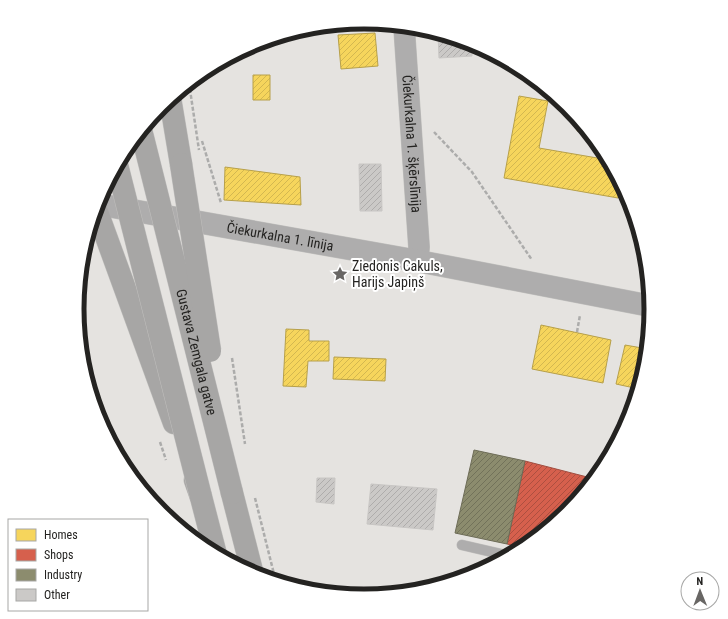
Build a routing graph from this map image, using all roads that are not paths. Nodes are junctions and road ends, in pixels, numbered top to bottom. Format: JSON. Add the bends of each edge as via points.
{"nodes":[{"id":1,"x":404,"y":32,"type":"edge"},
{"id":2,"x":171,"y":106,"type":"edge"},
{"id":3,"x":144,"y":136,"type":"edge"},
{"id":4,"x":119,"y":173,"type":"edge"},
{"id":5,"x":104,"y":205,"type":"edge"},
{"id":6,"x":99,"y":216,"type":"edge"},
{"id":7,"x":418,"y":261,"type":"junction"},
{"id":8,"x":644,"y":314,"type":"edge"},
{"id":9,"x":232,"y":493,"type":"junction"},
{"id":10,"x":201,"y":496,"type":"junction"},
{"id":11,"x":462,"y":545,"type":"dead end"},
{"id":12,"x":214,"y":546,"type":"edge"},
{"id":13,"x":500,"y":554,"type":"edge"},
{"id":14,"x":251,"y":566,"type":"edge"}],
"edges":[{"from":1,"to":7,"type":"street","name":"Čiekurkalna 1. šķērslīnija"},
{"from":2,"to":9,"type":"main road","bridge":true},
{"from":3,"to":9,"type":"main road","name":"Gustava Zemgala gatve","bridge":true},
{"from":4,"to":10,"type":"main road","bridge":true},
{"from":5,"to":7,"type":"street","name":"Čiekurkalna 1. līnija"},
{"from":6,"to":10,"type":"main road","bridge":true},
{"from":7,"to":8,"type":"street","name":"Čiekurkalna 1. līnija"},
{"from":9,"to":14,"type":"main road","name":"Gustava Zemgala gatve"},
{"from":10,"to":12,"type":"main road"},
{"from":11,"to":13,"type":"lane"}]}
